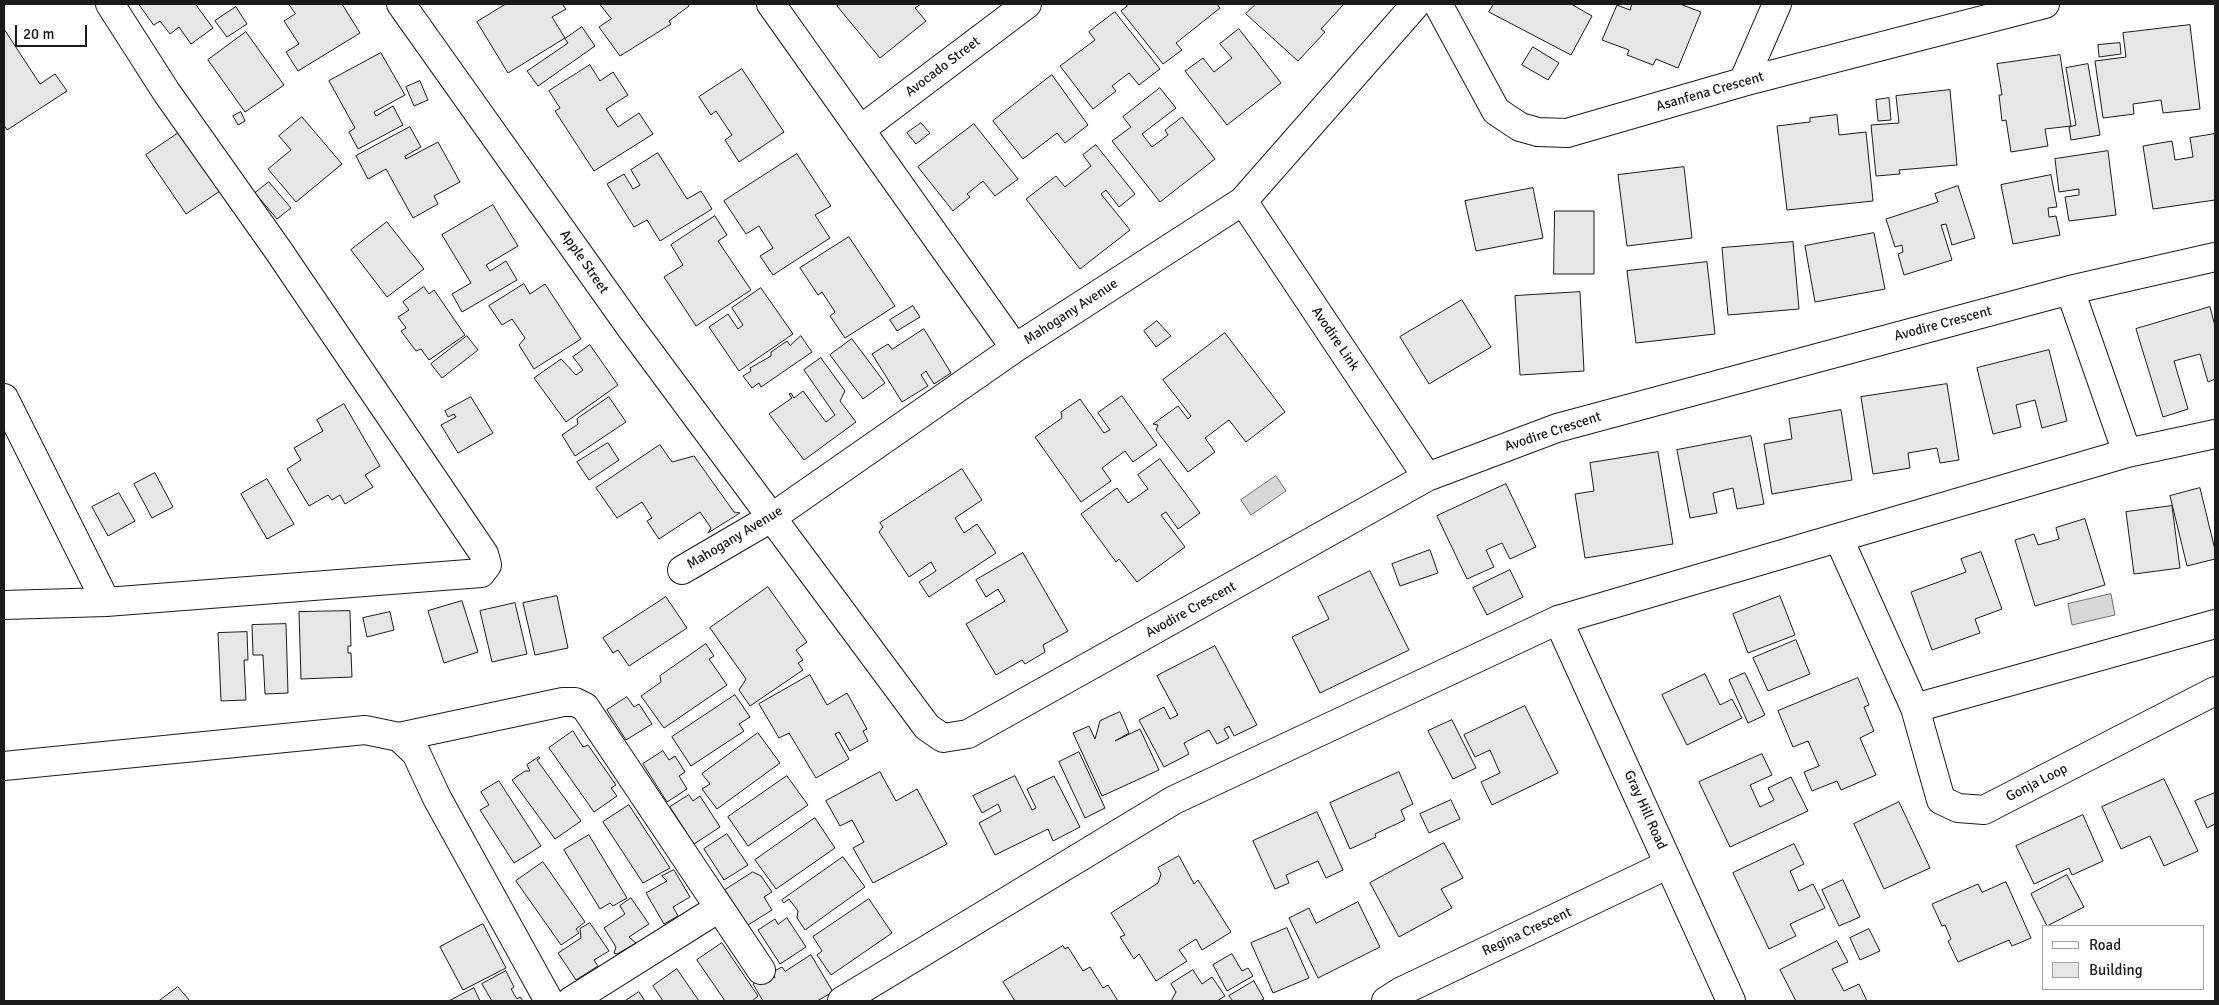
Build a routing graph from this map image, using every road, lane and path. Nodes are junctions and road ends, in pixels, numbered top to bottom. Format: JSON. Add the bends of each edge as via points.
{"nodes":[{"id":1,"x":110,"y":4,"type":"edge"},
{"id":2,"x":401,"y":4,"type":"edge"},
{"id":3,"x":771,"y":4,"type":"edge"},
{"id":4,"x":1027,"y":4,"type":"edge"},
{"id":5,"x":1416,"y":4,"type":"edge"},
{"id":6,"x":1438,"y":4,"type":"edge"},
{"id":7,"x":1777,"y":4,"type":"edge"},
{"id":8,"x":2045,"y":4,"type":"edge"},
{"id":9,"x":1743,"y":82,"type":"junction"},
{"id":10,"x":860,"y":130,"type":"junction"},
{"id":11,"x":1244,"y":201,"type":"junction"},
{"id":12,"x":2215,"y":257,"type":"edge"},
{"id":13,"x":2070,"y":290,"type":"junction"},
{"id":14,"x":1015,"y":348,"type":"junction"},
{"id":15,"x":4,"y":398,"type":"edge"},
{"id":16,"x":2215,"y":434,"type":"edge"},
{"id":17,"x":2127,"y":454,"type":"junction"},
{"id":18,"x":1427,"y":477,"type":"junction"},
{"id":19,"x":771,"y":518,"type":"junction"},
{"id":20,"x":1840,"y":539,"type":"junction"},
{"id":21,"x":682,"y":570,"type":"dead end"},
{"id":22,"x":106,"y":602,"type":"junction"},
{"id":23,"x":4,"y":605,"type":"edge"},
{"id":24,"x":1558,"y":620,"type":"junction"},
{"id":25,"x":2215,"y":624,"type":"edge"},
{"id":26,"x":2215,"y":691,"type":"edge"},
{"id":27,"x":1915,"y":708,"type":"junction"},
{"id":28,"x":399,"y":737,"type":"junction"},
{"id":29,"x":943,"y":738,"type":"joint"},
{"id":30,"x":4,"y":766,"type":"edge"},
{"id":31,"x":1669,"y":864,"type":"junction"},
{"id":32,"x":720,"y":908,"type":"junction"},
{"id":33,"x":761,"y":970,"type":"dead end"},
{"id":34,"x":1397,"y":998,"type":"edge"},
{"id":35,"x":549,"y":1001,"type":"edge"},
{"id":36,"x":571,"y":1001,"type":"edge"},
{"id":37,"x":842,"y":1001,"type":"edge"},
{"id":38,"x":1731,"y":1001,"type":"edge"}],
"edges":[{"from":1,"to":22,"type":"street","via":[[167,93],[278,250],[484,554],[487,565],[481,573]]},
{"from":2,"to":19,"type":"street","name":"Apple Street","via":[[631,328]]},
{"from":3,"to":10,"type":"street"},
{"from":4,"to":10,"type":"street","name":"Avocado Street"},
{"from":5,"to":11,"type":"street","name":"Mahogany Avenue"},
{"from":6,"to":9,"type":"street","name":"Asanfena Crescent","via":[[1496,111],[1520,127],[1538,132],[1567,132]]},
{"from":7,"to":9,"type":"street"},
{"from":8,"to":9,"type":"street","name":"Asanfena Crescent"},
{"from":10,"to":14,"type":"street"},
{"from":11,"to":14,"type":"street","name":"Mahogany Avenue"},
{"from":11,"to":18,"type":"street","name":"Avodire Link"},
{"from":12,"to":13,"type":"street","name":"Avodire Crescent"},
{"from":13,"to":17,"type":"street"},
{"from":13,"to":18,"type":"street","name":"Avodire Crescent","via":[[1557,428]]},
{"from":14,"to":19,"type":"street","name":"Mahogany Avenue"},
{"from":15,"to":22,"type":"street"},
{"from":16,"to":17,"type":"street"},
{"from":17,"to":20,"type":"street"},
{"from":18,"to":29,"type":"street","name":"Avodire Crescent","via":[[968,734]]},
{"from":19,"to":21,"type":"street","name":"Mahogany Avenue"},
{"from":19,"to":29,"type":"street","name":"Apple Street","via":[[927,727]]},
{"from":20,"to":24,"type":"street"},
{"from":20,"to":27,"type":"street","name":"Gonja Loop"},
{"from":22,"to":23,"type":"street"},
{"from":24,"to":31,"type":"street","name":"Gray Hill Road"},
{"from":24,"to":37,"type":"street","via":[[1174,800]]},
{"from":25,"to":27,"type":"street"},
{"from":26,"to":27,"type":"street","name":"Gonja Loop","via":[[1984,810],[1958,808],[1941,800]]},
{"from":28,"to":30,"type":"street","via":[[365,730]]},
{"from":28,"to":32,"type":"street","via":[[563,702],[575,702],[585,707]]},
{"from":28,"to":35,"type":"street","via":[[416,753],[437,798]]},
{"from":31,"to":34,"type":"street","name":"Regina Crescent"},
{"from":31,"to":38,"type":"street","name":"Gray Hill Road"},
{"from":32,"to":33,"type":"street"},
{"from":32,"to":36,"type":"street"}]}
